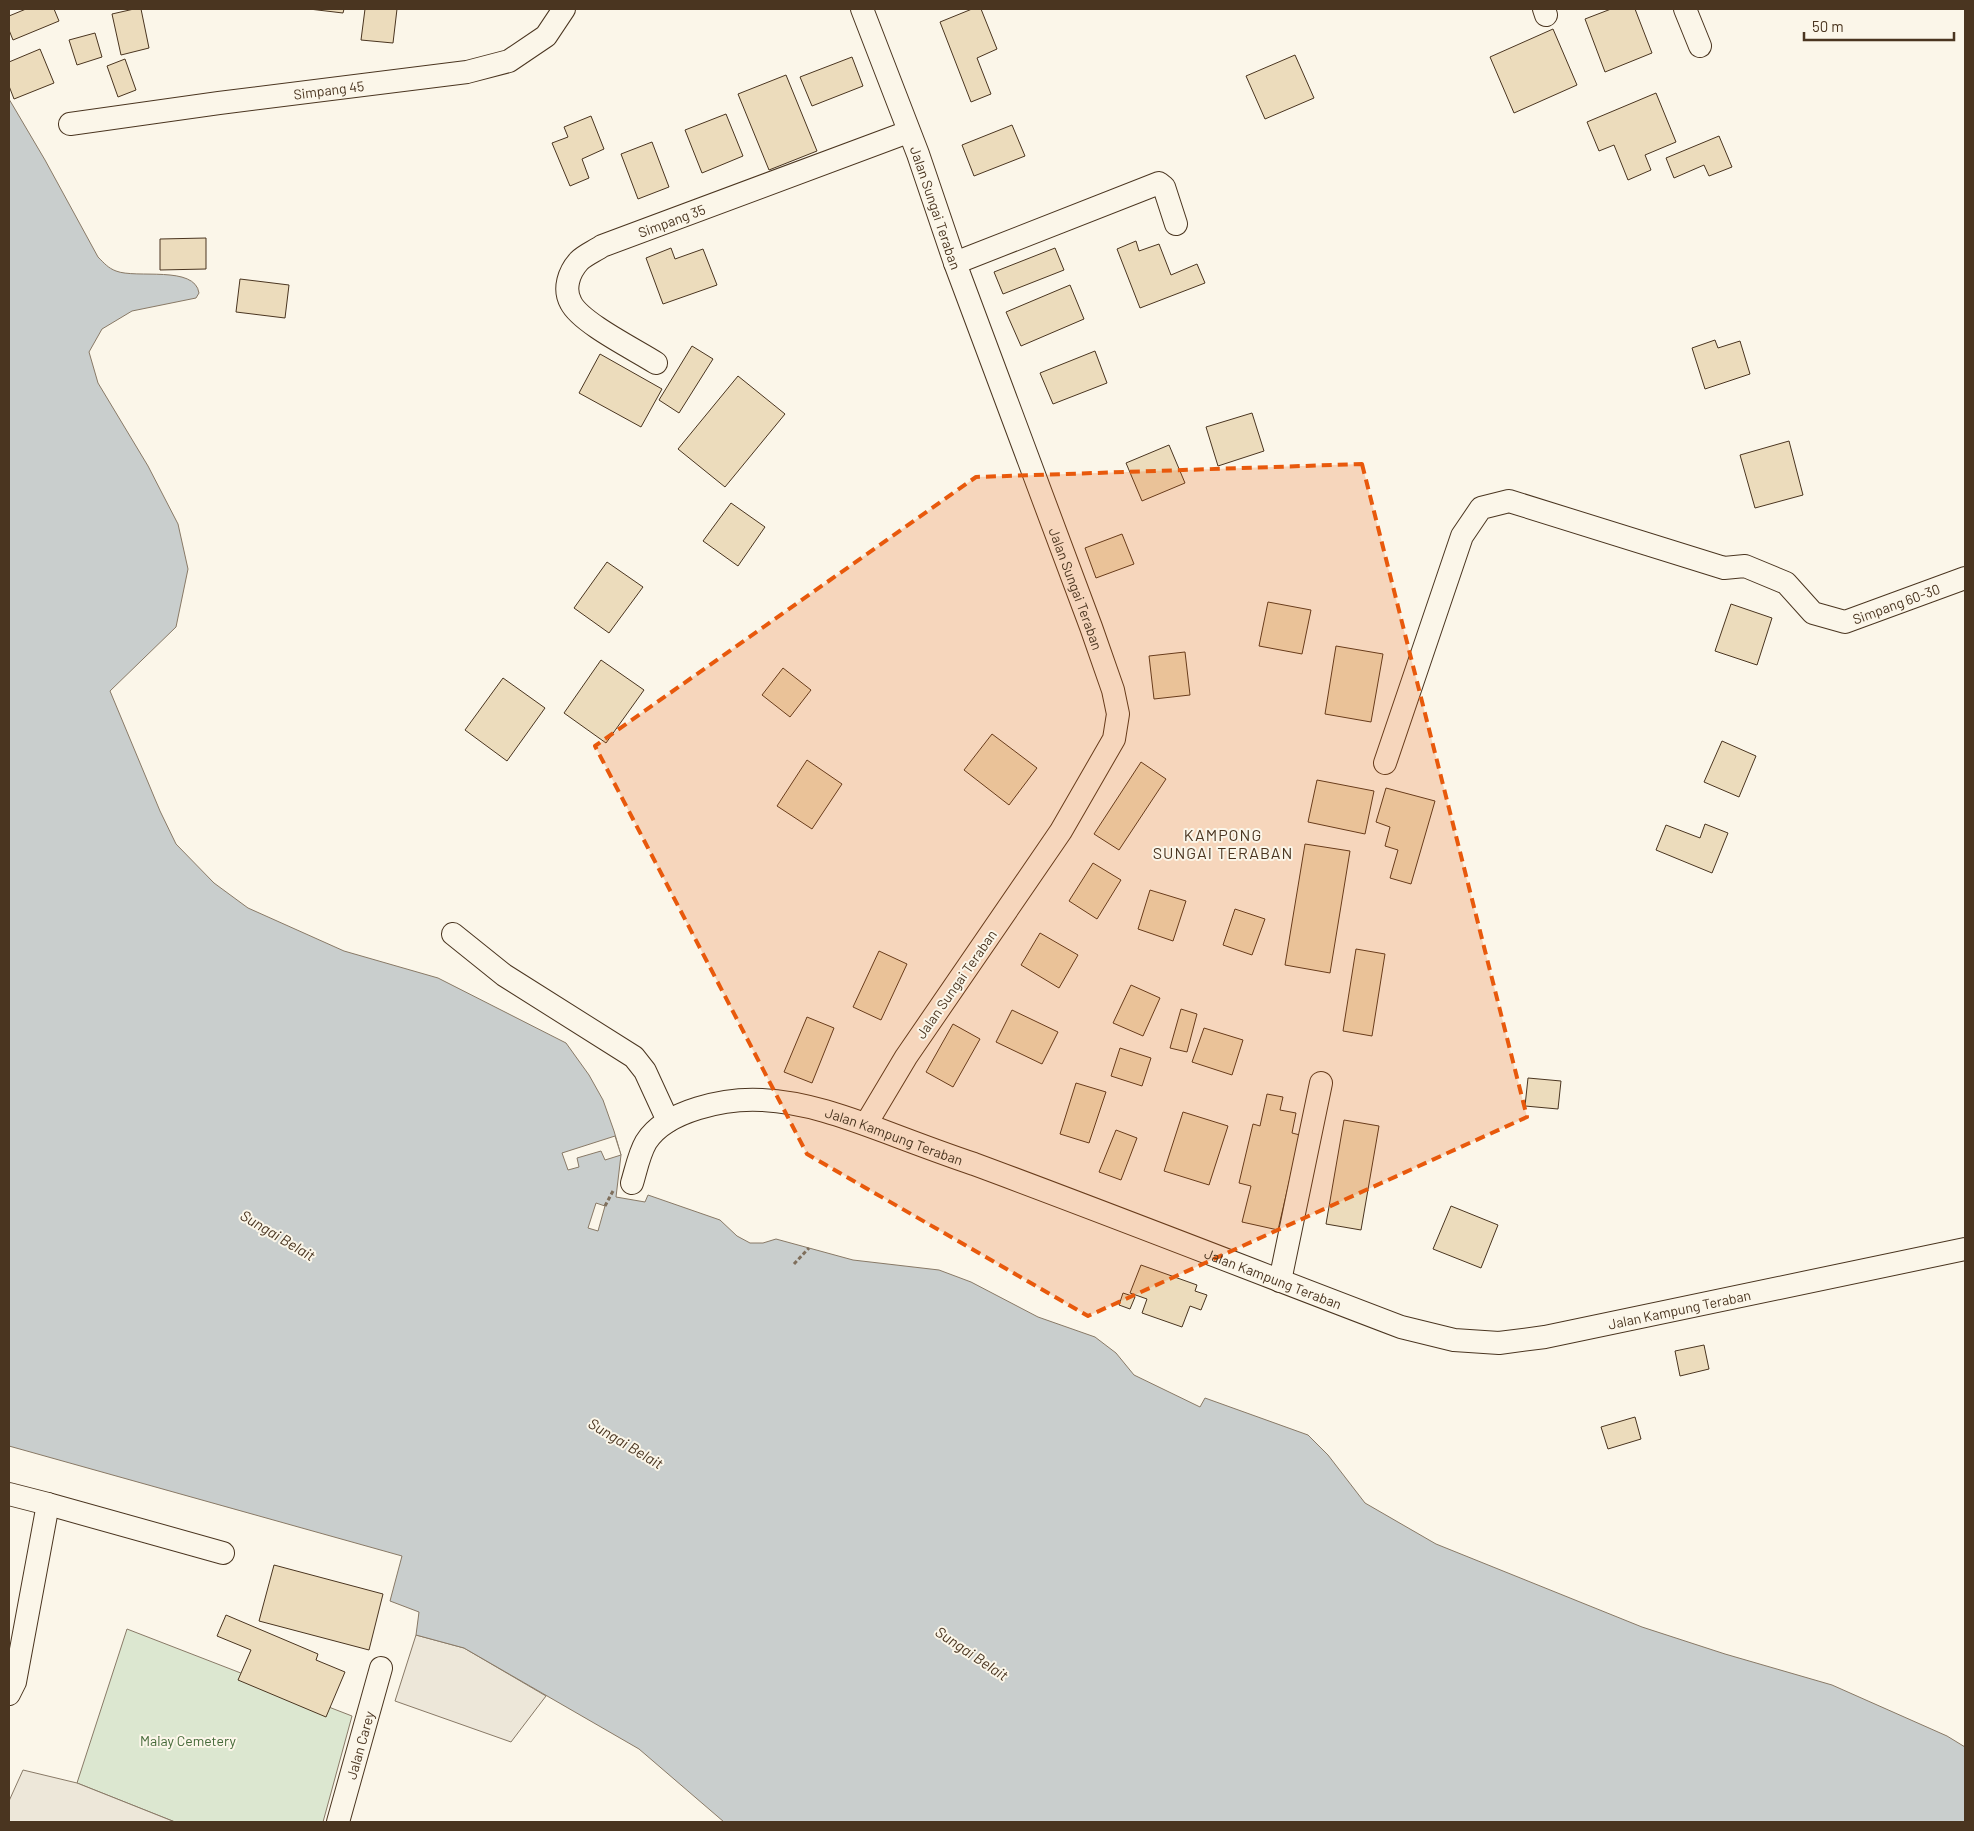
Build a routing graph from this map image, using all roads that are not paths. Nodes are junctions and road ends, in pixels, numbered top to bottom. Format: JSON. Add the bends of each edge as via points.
{"nodes":[{"id":1,"x":564,"y":9,"type":"edge"},
{"id":2,"x":862,"y":9,"type":"edge"},
{"id":3,"x":1685,"y":9,"type":"edge"},
{"id":4,"x":1700,"y":46,"type":"dead end"},
{"id":5,"x":70,"y":124,"type":"dead end"},
{"id":6,"x":908,"y":132,"type":"junction"},
{"id":7,"x":1176,"y":224,"type":"dead end"},
{"id":8,"x":955,"y":263,"type":"junction"},
{"id":9,"x":656,"y":363,"type":"dead end"},
{"id":10,"x":1965,"y":578,"type":"edge"},
{"id":11,"x":1385,"y":763,"type":"dead end"},
{"id":12,"x":452,"y":934,"type":"dead end"},
{"id":13,"x":1321,"y":1083,"type":"dead end"},
{"id":14,"x":668,"y":1121,"type":"junction"},
{"id":15,"x":866,"y":1124,"type":"junction"},
{"id":16,"x":623,"y":1186,"type":"road end"},
{"id":17,"x":1965,"y":1249,"type":"edge"},
{"id":18,"x":1280,"y":1280,"type":"junction"},
{"id":19,"x":9,"y":1494,"type":"edge"},
{"id":20,"x":48,"y":1504,"type":"junction"},
{"id":21,"x":224,"y":1553,"type":"dead end"},
{"id":22,"x":381,"y":1668,"type":"dead end"},
{"id":23,"x":9,"y":1694,"type":"edge"},
{"id":24,"x":338,"y":1822,"type":"edge"}],
"edges":[{"from":1,"to":5,"type":"street","name":"Simpang 45","via":[[546,36],[509,61],[467,72]]},
{"from":2,"to":6,"type":"street","name":"Jalan Sungai Teraban"},
{"from":3,"to":4,"type":"street"},
{"from":6,"to":8,"type":"street","name":"Jalan Sungai Teraban"},
{"from":6,"to":9,"type":"street","name":"Simpang 35","via":[[602,246],[580,260],[568,276],[567,291],[571,304],[590,322]]},
{"from":7,"to":8,"type":"street","via":[[1164,187],[1159,183]]},
{"from":8,"to":15,"type":"street","name":"Jalan Sungai Teraban","via":[[1091,627],[1118,714],[1114,739],[1061,831],[906,1056]]},
{"from":10,"to":11,"type":"street","name":"Simpang 60-30","via":[[1845,622],[1813,612],[1786,583],[1745,566],[1724,568],[1508,501],[1481,508],[1462,536]]},
{"from":12,"to":14,"type":"street","via":[[504,975],[634,1057],[645,1071]]},
{"from":13,"to":18,"type":"street"},
{"from":14,"to":15,"type":"street","name":"Jalan Kampung Teraban","via":[[724,1102],[761,1100],[820,1109]]},
{"from":14,"to":16,"type":"street","name":"Jalan Kampung Teraban","via":[[646,1143]]},
{"from":15,"to":18,"type":"street","name":"Jalan Kampung Teraban"},
{"from":17,"to":18,"type":"street","name":"Jalan Kampung Teraban","via":[[1545,1337],[1499,1343],[1454,1340],[1401,1327]]},
{"from":19,"to":20,"type":"street"},
{"from":20,"to":21,"type":"street"},
{"from":20,"to":23,"type":"street","via":[[15,1682]]},
{"from":22,"to":24,"type":"street","name":"Jalan Carey"}]}
